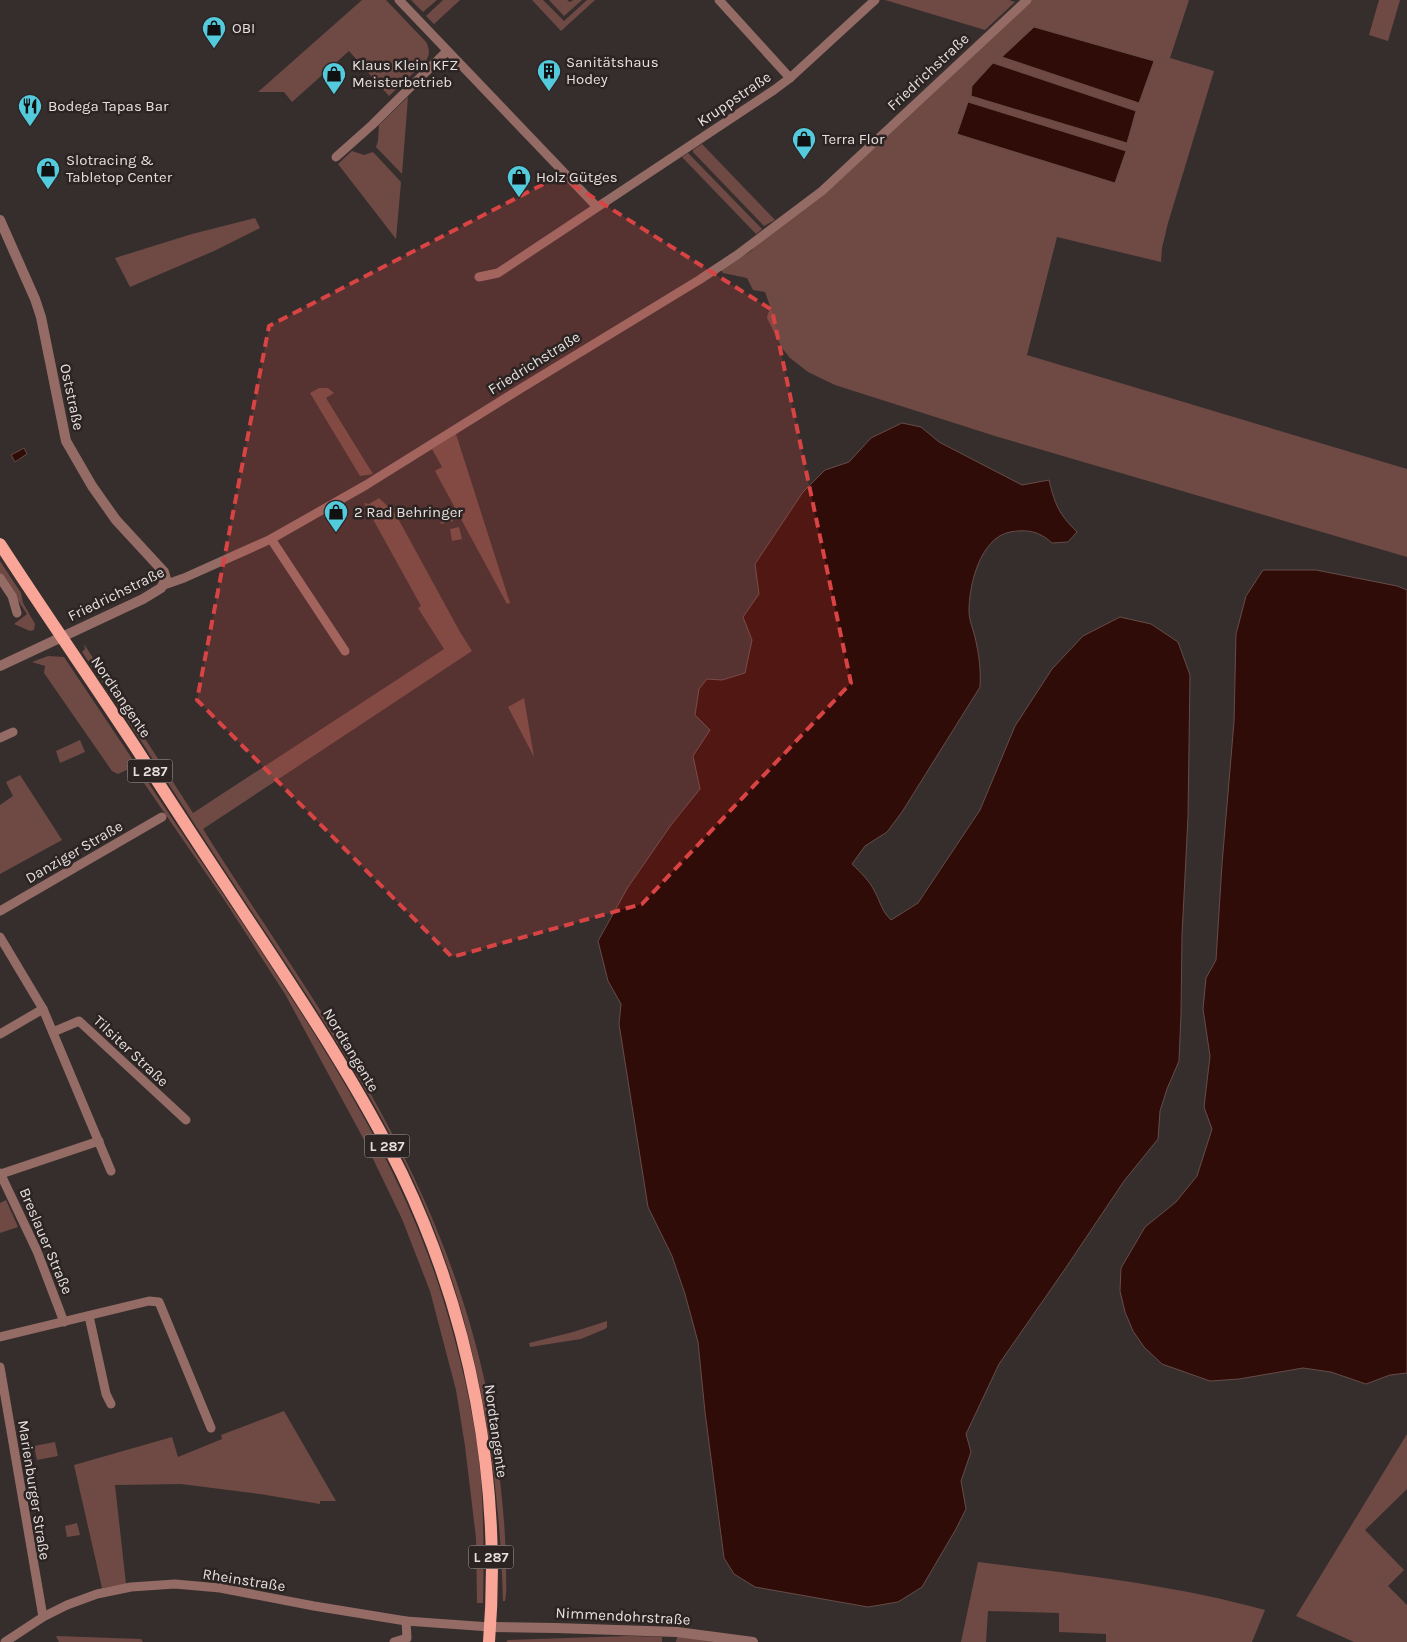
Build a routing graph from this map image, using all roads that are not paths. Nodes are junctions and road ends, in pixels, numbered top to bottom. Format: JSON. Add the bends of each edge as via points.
{"nodes":[{"id":1,"x":399,"y":0,"type":"edge"},
{"id":2,"x":719,"y":0,"type":"edge"},
{"id":3,"x":875,"y":0,"type":"edge"},
{"id":4,"x":1027,"y":0,"type":"edge"},
{"id":5,"x":447,"y":51,"type":"junction"},
{"id":6,"x":790,"y":78,"type":"junction"},
{"id":7,"x":336,"y":158,"type":"dead end"},
{"id":8,"x":597,"y":207,"type":"junction"},
{"id":9,"x":0,"y":220,"type":"edge"},
{"id":10,"x":479,"y":277,"type":"dead end"},
{"id":11,"x":271,"y":539,"type":"junction"},
{"id":12,"x":0,"y":544,"type":"edge"},
{"id":13,"x":0,"y":578,"type":"edge"},
{"id":14,"x":164,"y":585,"type":"junction"},
{"id":15,"x":17,"y":613,"type":"dead end"},
{"id":16,"x":61,"y":637,"type":"junction"},
{"id":17,"x":345,"y":651,"type":"dead end"},
{"id":18,"x":0,"y":666,"type":"edge"},
{"id":19,"x":13,"y":732,"type":"dead end"},
{"id":20,"x":0,"y":738,"type":"edge"},
{"id":21,"x":162,"y":818,"type":"dead end"},
{"id":22,"x":0,"y":911,"type":"edge"},
{"id":23,"x":0,"y":937,"type":"edge"},
{"id":24,"x":44,"y":1009,"type":"junction"},
{"id":25,"x":53,"y":1032,"type":"junction"},
{"id":26,"x":0,"y":1034,"type":"edge"},
{"id":27,"x":186,"y":1120,"type":"dead end"},
{"id":28,"x":99,"y":1141,"type":"junction"},
{"id":29,"x":111,"y":1171,"type":"dead end"},
{"id":30,"x":0,"y":1174,"type":"edge"},
{"id":31,"x":89,"y":1316,"type":"junction"},
{"id":32,"x":64,"y":1322,"type":"junction"},
{"id":33,"x":0,"y":1337,"type":"edge"},
{"id":34,"x":0,"y":1367,"type":"edge"},
{"id":35,"x":111,"y":1404,"type":"dead end"},
{"id":36,"x":211,"y":1428,"type":"dead end"},
{"id":37,"x":43,"y":1617,"type":"junction"},
{"id":38,"x":406,"y":1621,"type":"junction"},
{"id":39,"x":490,"y":1627,"type":"junction"},
{"id":40,"x":5,"y":1642,"type":"edge"},
{"id":41,"x":394,"y":1642,"type":"edge"},
{"id":42,"x":489,"y":1642,"type":"edge"},
{"id":43,"x":753,"y":1642,"type":"edge"}],
"edges":[{"from":1,"to":5,"type":"street"},
{"from":2,"to":6,"type":"street"},
{"from":3,"to":6,"type":"street","name":"Kruppstraße"},
{"from":4,"to":11,"type":"street","name":"Friedrichstraße","via":[[822,191],[768,233],[699,280],[374,480]]},
{"from":5,"to":7,"type":"street"},
{"from":5,"to":8,"type":"street"},
{"from":6,"to":8,"type":"street","name":"Kruppstraße"},
{"from":8,"to":10,"type":"street","name":"Kruppstraße","via":[[498,273]]},
{"from":9,"to":14,"type":"street","name":"Oststraße","via":[[35,299],[66,441],[116,520],[164,572]]},
{"from":11,"to":14,"type":"street","name":"Friedrichstraße"},
{"from":11,"to":17,"type":"street"},
{"from":12,"to":16,"type":"main road","name":"Nordtangente","number":"L 287"},
{"from":13,"to":15,"type":"street","via":[[12,596]]},
{"from":14,"to":16,"type":"street","name":"Friedrichstraße","via":[[142,599]]},
{"from":16,"to":18,"type":"street","name":"Friedrichstraße"},
{"from":16,"to":39,"type":"main road","name":"Nordtangente","number":"L 287","via":[[326,1039],[387,1144],[417,1208],[455,1315],[480,1424],[489,1511]]},
{"from":19,"to":20,"type":"street"},
{"from":21,"to":22,"type":"street","name":"Danziger Straße"},
{"from":23,"to":24,"type":"street"},
{"from":24,"to":25,"type":"street"},
{"from":24,"to":26,"type":"street"},
{"from":25,"to":27,"type":"street","name":"Tilsiter Straße","via":[[79,1021]]},
{"from":25,"to":28,"type":"street"},
{"from":28,"to":29,"type":"street"},
{"from":28,"to":30,"type":"street"},
{"from":30,"to":32,"type":"street","name":"Breslauer Straße","via":[[37,1251]]},
{"from":31,"to":32,"type":"street"},
{"from":31,"to":35,"type":"street"},
{"from":31,"to":36,"type":"street","via":[[149,1301],[159,1302]]},
{"from":32,"to":33,"type":"street"},
{"from":34,"to":37,"type":"street","name":"Marienburger Straße"},
{"from":37,"to":38,"type":"street","name":"Rheinstraße","via":[[98,1594],[131,1587],[175,1584],[220,1588]]},
{"from":37,"to":40,"type":"street","name":"Rheinstraße"},
{"from":38,"to":39,"type":"street","name":"Rheinstraße"},
{"from":38,"to":41,"type":"street","via":[[407,1638]]},
{"from":39,"to":42,"type":"main road","name":"Nordtangente","number":"L 287"},
{"from":39,"to":43,"type":"street","name":"Nimmendohrstraße","via":[[678,1632]]}]}
